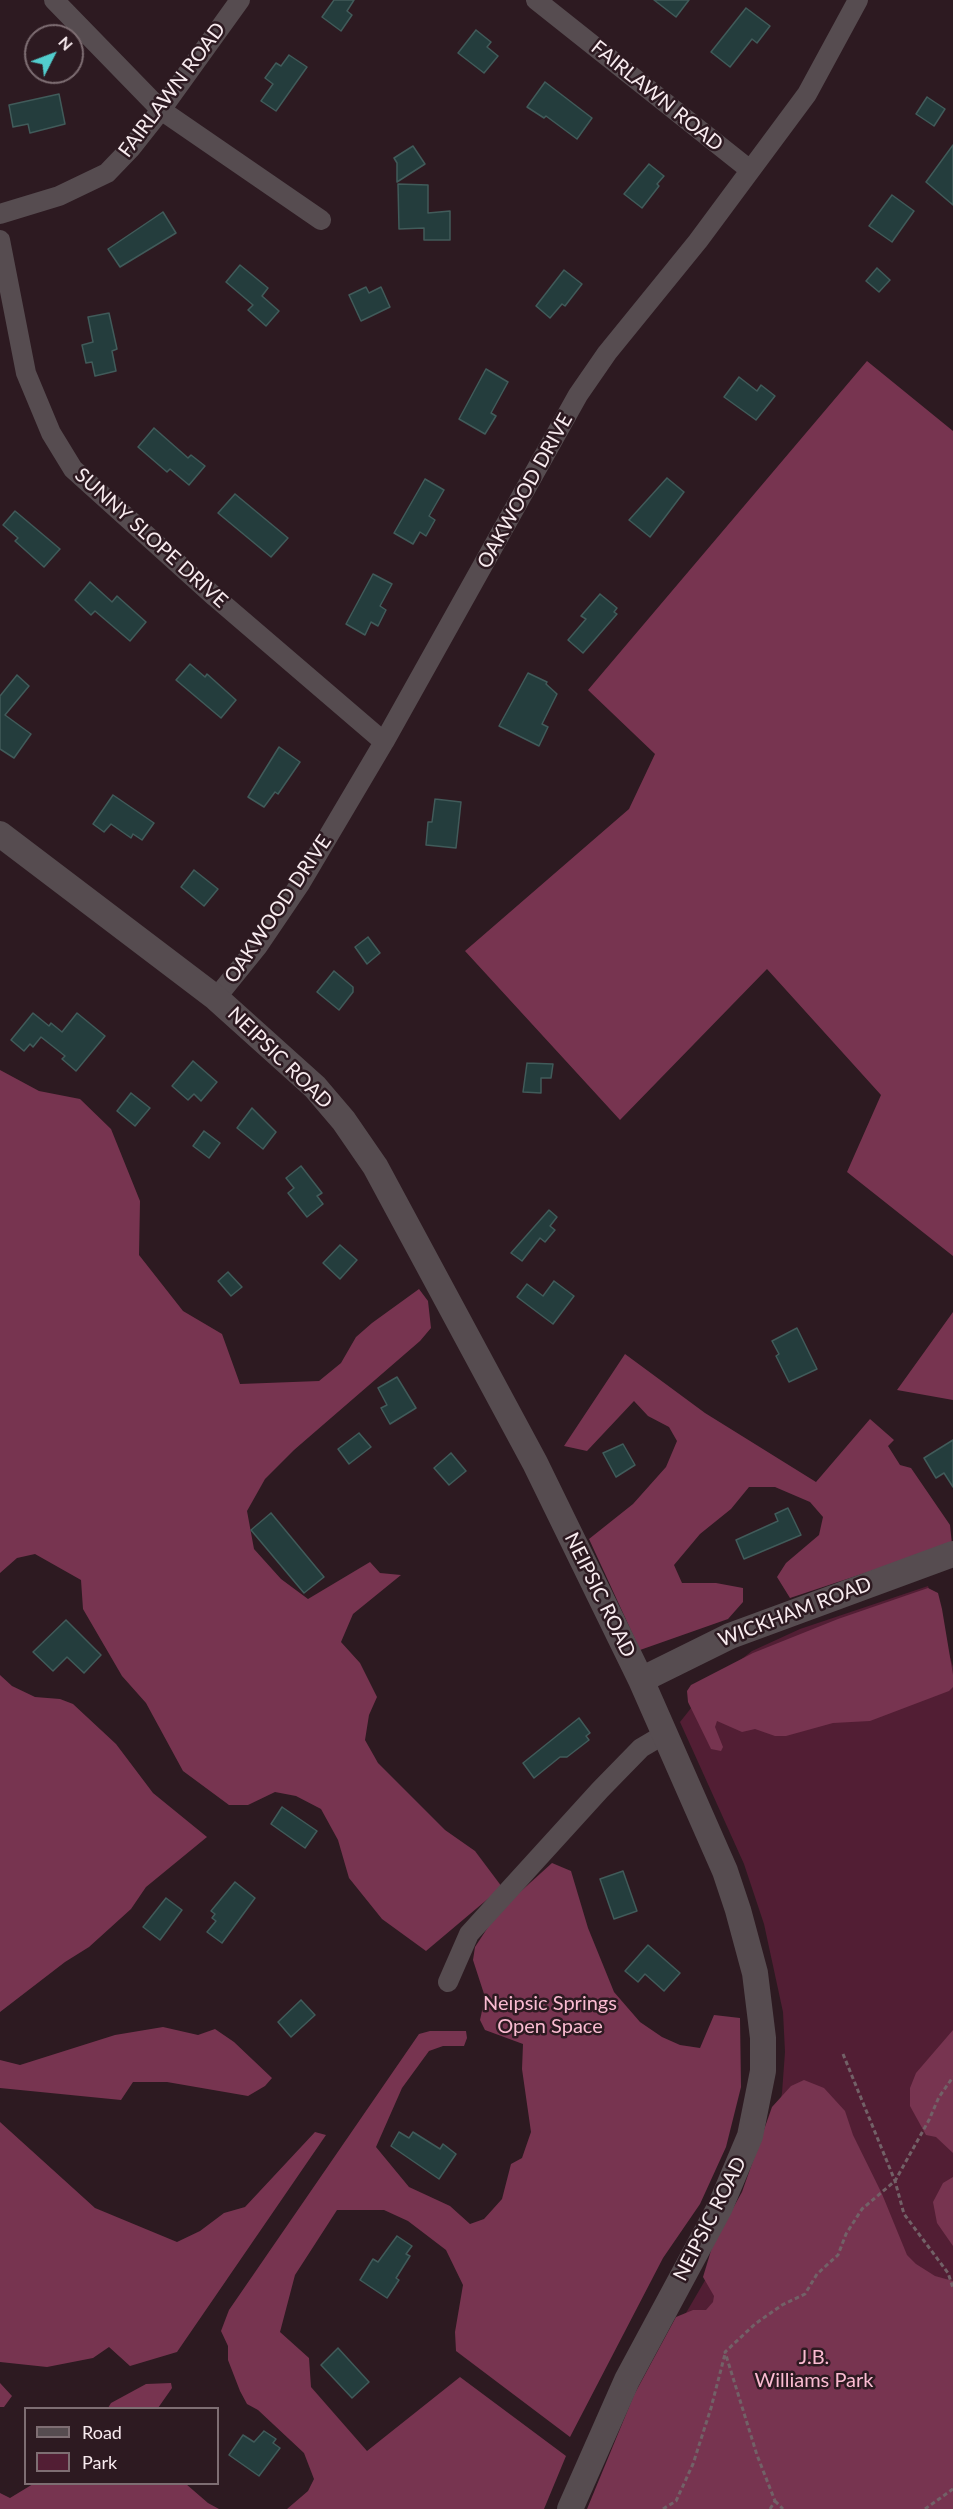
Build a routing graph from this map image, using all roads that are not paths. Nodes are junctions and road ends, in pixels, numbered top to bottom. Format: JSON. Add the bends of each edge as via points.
{"nodes":[{"id":1,"x":54,"y":0,"type":"edge"},
{"id":2,"x":240,"y":0,"type":"edge"},
{"id":3,"x":536,"y":0,"type":"edge"},
{"id":4,"x":858,"y":0,"type":"edge"},
{"id":5,"x":161,"y":110,"type":"junction"},
{"id":6,"x":750,"y":170,"type":"junction"},
{"id":7,"x":0,"y":214,"type":"edge"},
{"id":8,"x":321,"y":220,"type":"dead end"},
{"id":9,"x":0,"y":240,"type":"edge"},
{"id":10,"x":384,"y":742,"type":"junction"},
{"id":11,"x":0,"y":834,"type":"edge"},
{"id":12,"x":216,"y":998,"type":"junction"},
{"id":13,"x":953,"y":1554,"type":"edge"},
{"id":14,"x":641,"y":1680,"type":"junction"},
{"id":15,"x":663,"y":1735,"type":"junction"},
{"id":16,"x":448,"y":1982,"type":"dead end"},
{"id":17,"x":570,"y":2509,"type":"edge"}],
"edges":[{"from":1,"to":5,"type":"street"},
{"from":2,"to":5,"type":"street","name":"FAIRLAWN ROAD"},
{"from":3,"to":6,"type":"street","name":"FAIRLAWN ROAD"},
{"from":4,"to":6,"type":"street","name":"OAKWOOD DRIVE","via":[[807,94]]},
{"from":5,"to":7,"type":"street","name":"FAIRLAWN ROAD","via":[[107,173],[59,196]]},
{"from":5,"to":8,"type":"street"},
{"from":6,"to":10,"type":"street","name":"OAKWOOD DRIVE","via":[[578,395]]},
{"from":9,"to":10,"type":"street","name":"SUNNY SLOPE DRIVE","via":[[26,373],[51,433],[73,469]]},
{"from":10,"to":12,"type":"street","name":"OAKWOOD DRIVE","via":[[300,884]]},
{"from":11,"to":12,"type":"street","name":"NEIPSIC ROAD"},
{"from":12,"to":14,"type":"street","name":"NEIPSIC ROAD","via":[[315,1087],[375,1166],[515,1424]]},
{"from":13,"to":14,"type":"street","name":"WICKHAM ROAD","via":[[730,1636]]},
{"from":14,"to":15,"type":"street","name":"NEIPSIC ROAD"},
{"from":15,"to":16,"type":"street","via":[[641,1748],[600,1790],[469,1934]]},
{"from":15,"to":17,"type":"street","name":"NEIPSIC ROAD","via":[[738,1910],[761,2010],[763,2071],[750,2136],[738,2169],[627,2380]]}]}
